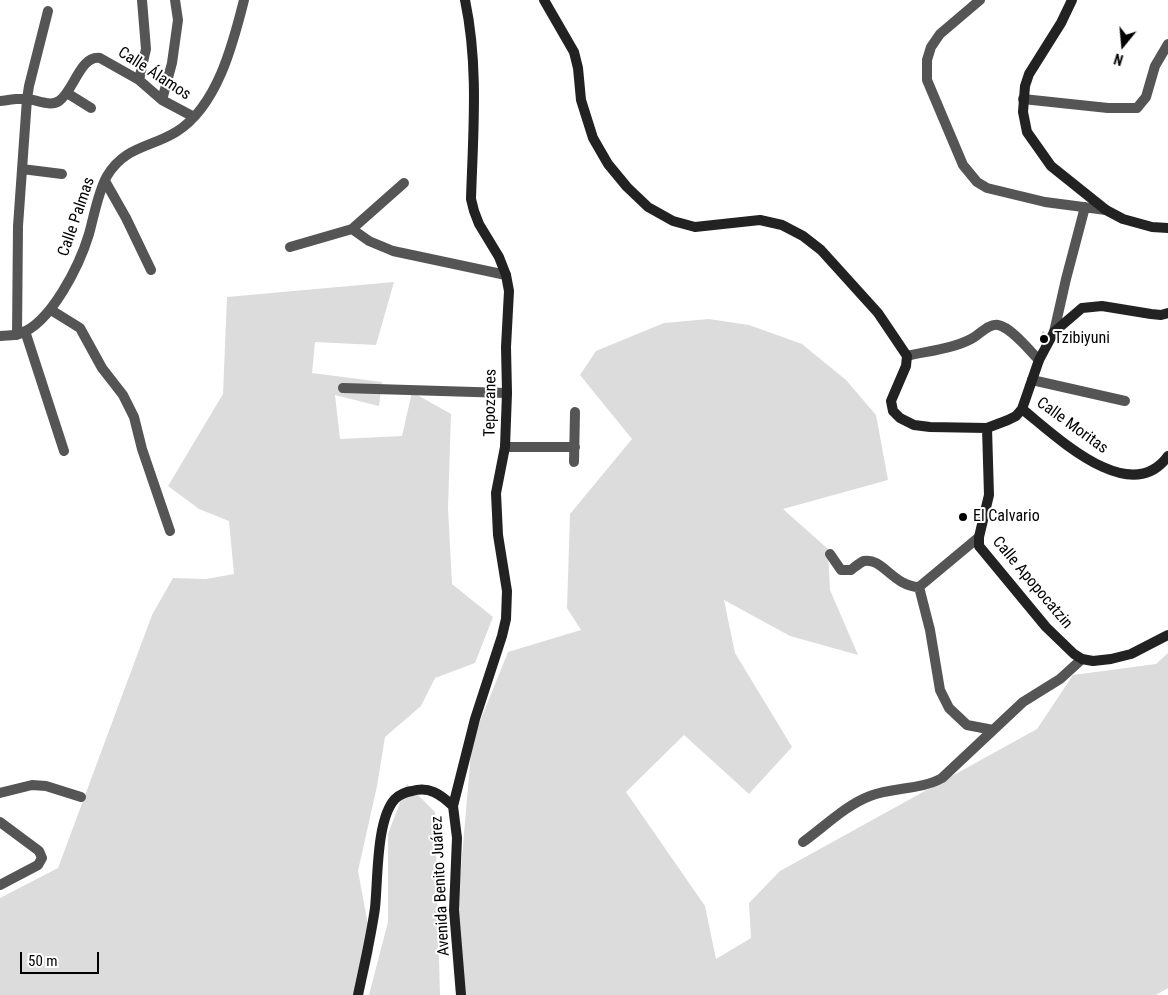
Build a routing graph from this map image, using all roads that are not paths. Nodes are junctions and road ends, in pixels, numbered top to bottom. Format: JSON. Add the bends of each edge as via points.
{"nodes":[{"id":1,"x":142,"y":0,"type":"edge"},
{"id":2,"x":175,"y":0,"type":"edge"},
{"id":3,"x":244,"y":0,"type":"edge"},
{"id":4,"x":466,"y":0,"type":"edge"},
{"id":5,"x":544,"y":0,"type":"edge"},
{"id":6,"x":980,"y":0,"type":"edge"},
{"id":7,"x":1072,"y":0,"type":"edge"},
{"id":8,"x":48,"y":11,"type":"dead end"},
{"id":9,"x":1168,"y":44,"type":"edge"},
{"id":10,"x":139,"y":80,"type":"junction"},
{"id":11,"x":67,"y":92,"type":"junction"},
{"id":12,"x":27,"y":99,"type":"junction"},
{"id":13,"x":1023,"y":99,"type":"junction"},
{"id":14,"x":0,"y":100,"type":"edge"},
{"id":15,"x":162,"y":100,"type":"junction"},
{"id":16,"x":91,"y":108,"type":"dead end"},
{"id":17,"x":194,"y":116,"type":"junction"},
{"id":18,"x":22,"y":170,"type":"junction"},
{"id":19,"x":62,"y":174,"type":"dead end"},
{"id":20,"x":105,"y":181,"type":"junction"},
{"id":21,"x":404,"y":183,"type":"dead end"},
{"id":22,"x":1086,"y":207,"type":"junction"},
{"id":23,"x":1106,"y":210,"type":"junction"},
{"id":24,"x":1168,"y":228,"type":"edge"},
{"id":25,"x":352,"y":229,"type":"junction"},
{"id":26,"x":290,"y":247,"type":"dead end"},
{"id":27,"x":151,"y":270,"type":"dead end"},
{"id":28,"x":506,"y":275,"type":"junction"},
{"id":29,"x":51,"y":310,"type":"junction"},
{"id":30,"x":1168,"y":313,"type":"edge"},
{"id":31,"x":1054,"y":332,"type":"junction"},
{"id":32,"x":21,"y":333,"type":"junction"},
{"id":33,"x":0,"y":336,"type":"edge"},
{"id":34,"x":907,"y":356,"type":"junction"},
{"id":35,"x":1040,"y":360,"type":"junction"},
{"id":36,"x":1032,"y":380,"type":"junction"},
{"id":37,"x":343,"y":388,"type":"dead end"},
{"id":38,"x":508,"y":393,"type":"junction"},
{"id":39,"x":1125,"y":401,"type":"dead end"},
{"id":40,"x":1022,"y":409,"type":"junction"},
{"id":41,"x":574,"y":412,"type":"dead end"},
{"id":42,"x":987,"y":428,"type":"junction"},
{"id":43,"x":505,"y":447,"type":"junction"},
{"id":44,"x":575,"y":447,"type":"junction"},
{"id":45,"x":64,"y":451,"type":"dead end"},
{"id":46,"x":1168,"y":456,"type":"edge"},
{"id":47,"x":574,"y":462,"type":"dead end"},
{"id":48,"x":170,"y":532,"type":"dead end"},
{"id":49,"x":979,"y":537,"type":"junction"},
{"id":50,"x":830,"y":554,"type":"dead end"},
{"id":51,"x":919,"y":587,"type":"junction"},
{"id":52,"x":1168,"y":635,"type":"edge"},
{"id":53,"x":1082,"y":660,"type":"junction"},
{"id":54,"x":993,"y":730,"type":"junction"},
{"id":55,"x":0,"y":794,"type":"edge"},
{"id":56,"x":81,"y":797,"type":"dead end"},
{"id":57,"x":452,"y":806,"type":"junction"},
{"id":58,"x":0,"y":822,"type":"edge"},
{"id":59,"x":803,"y":842,"type":"dead end"},
{"id":60,"x":0,"y":885,"type":"edge"},
{"id":61,"x":358,"y":995,"type":"edge"},
{"id":62,"x":461,"y":995,"type":"edge"}],
"edges":[{"from":1,"to":10,"type":"street","via":[[146,49]]},
{"from":2,"to":15,"type":"street","via":[[178,20],[172,63]]},
{"from":3,"to":17,"type":"street","name":"Calle Palmas","via":[[219,79]]},
{"from":4,"to":28,"type":"main road","name":"Tepozanes","via":[[475,103],[471,199],[479,224],[500,257]]},
{"from":5,"to":34,"type":"main road","via":[[574,52],[582,100],[593,138],[608,164],[634,194],[648,207],[673,221],[695,227],[760,220],[782,225],[803,236],[841,270],[878,313]]},
{"from":6,"to":22,"type":"street","via":[[940,34],[928,53],[926,66],[933,98],[964,165],[977,182],[987,188],[1046,202]]},
{"from":7,"to":13,"type":"main road","via":[[1029,74]]},
{"from":8,"to":12,"type":"street"},
{"from":9,"to":13,"type":"street","via":[[1155,66],[1146,97],[1137,108]]},
{"from":10,"to":11,"type":"street","name":"Calle Álamos","via":[[96,57],[86,63]]},
{"from":10,"to":15,"type":"street","name":"Calle Álamos"},
{"from":11,"to":12,"type":"street","name":"Calle Álamos","via":[[53,104]]},
{"from":11,"to":16,"type":"street"},
{"from":12,"to":14,"type":"street","name":"Calle Álamos"},
{"from":12,"to":18,"type":"street"},
{"from":13,"to":23,"type":"main road","via":[[1027,132],[1038,149],[1051,166]]},
{"from":15,"to":17,"type":"street","name":"Calle Álamos"},
{"from":17,"to":20,"type":"street","name":"Calle Palmas","via":[[178,132],[136,149],[118,162]]},
{"from":18,"to":19,"type":"street"},
{"from":18,"to":32,"type":"street","via":[[18,226]]},
{"from":20,"to":27,"type":"street"},
{"from":20,"to":29,"type":"street","name":"Calle Palmas","via":[[82,253]]},
{"from":21,"to":25,"type":"street"},
{"from":22,"to":23,"type":"street"},
{"from":22,"to":31,"type":"street"},
{"from":23,"to":24,"type":"main road","via":[[1152,228]]},
{"from":25,"to":26,"type":"street"},
{"from":25,"to":28,"type":"street","via":[[369,241],[393,251]]},
{"from":28,"to":38,"type":"main road","name":"Tepozanes","via":[[509,291]]},
{"from":29,"to":32,"type":"street","name":"Calle Palmas"},
{"from":29,"to":48,"type":"street","via":[[80,328],[102,368],[123,395],[134,417]]},
{"from":30,"to":31,"type":"main road","via":[[1161,315],[1095,306],[1082,308]]},
{"from":31,"to":35,"type":"main road"},
{"from":32,"to":33,"type":"street"},
{"from":32,"to":45,"type":"street"},
{"from":34,"to":35,"type":"street","via":[[958,344],[1000,325]]},
{"from":34,"to":42,"type":"main road","via":[[891,401],[893,411],[900,418],[930,427]]},
{"from":35,"to":36,"type":"main road"},
{"from":36,"to":39,"type":"street"},
{"from":36,"to":40,"type":"main road"},
{"from":37,"to":38,"type":"street"},
{"from":38,"to":43,"type":"main road","name":"Tepozanes"},
{"from":40,"to":42,"type":"main road","name":"Calle Moritas","via":[[1016,416]]},
{"from":40,"to":46,"type":"main road","name":"Calle Moritas","via":[[1089,461],[1111,471],[1145,472],[1156,468]]},
{"from":41,"to":44,"type":"street"},
{"from":42,"to":49,"type":"main road","name":"Calle Apopocatzin","via":[[989,495]]},
{"from":43,"to":44,"type":"street"},
{"from":43,"to":57,"type":"main road","name":"Tepozanes","via":[[496,492],[498,535],[507,591],[506,619],[474,719]]},
{"from":44,"to":47,"type":"street"},
{"from":49,"to":51,"type":"street"},
{"from":49,"to":53,"type":"main road","name":"Calle Apopocatzin","via":[[979,546],[1001,573],[1046,626]]},
{"from":50,"to":51,"type":"street","via":[[841,570],[851,570],[862,562],[870,561],[899,582]]},
{"from":51,"to":54,"type":"street","via":[[940,690],[949,708],[967,725]]},
{"from":52,"to":53,"type":"main road","via":[[1131,654],[1112,659]]},
{"from":53,"to":54,"type":"street","via":[[1060,679],[1023,702]]},
{"from":54,"to":59,"type":"street","via":[[942,778],[870,796]]},
{"from":55,"to":56,"type":"street","via":[[32,785]]},
{"from":57,"to":61,"type":"main road","via":[[438,793],[428,789],[404,793],[388,809],[379,844],[375,906]]},
{"from":57,"to":62,"type":"main road","name":"Avenida Benito Juárez","via":[[457,838],[454,910]]},
{"from":58,"to":60,"type":"street","via":[[39,851],[42,858],[38,865]]}]}
